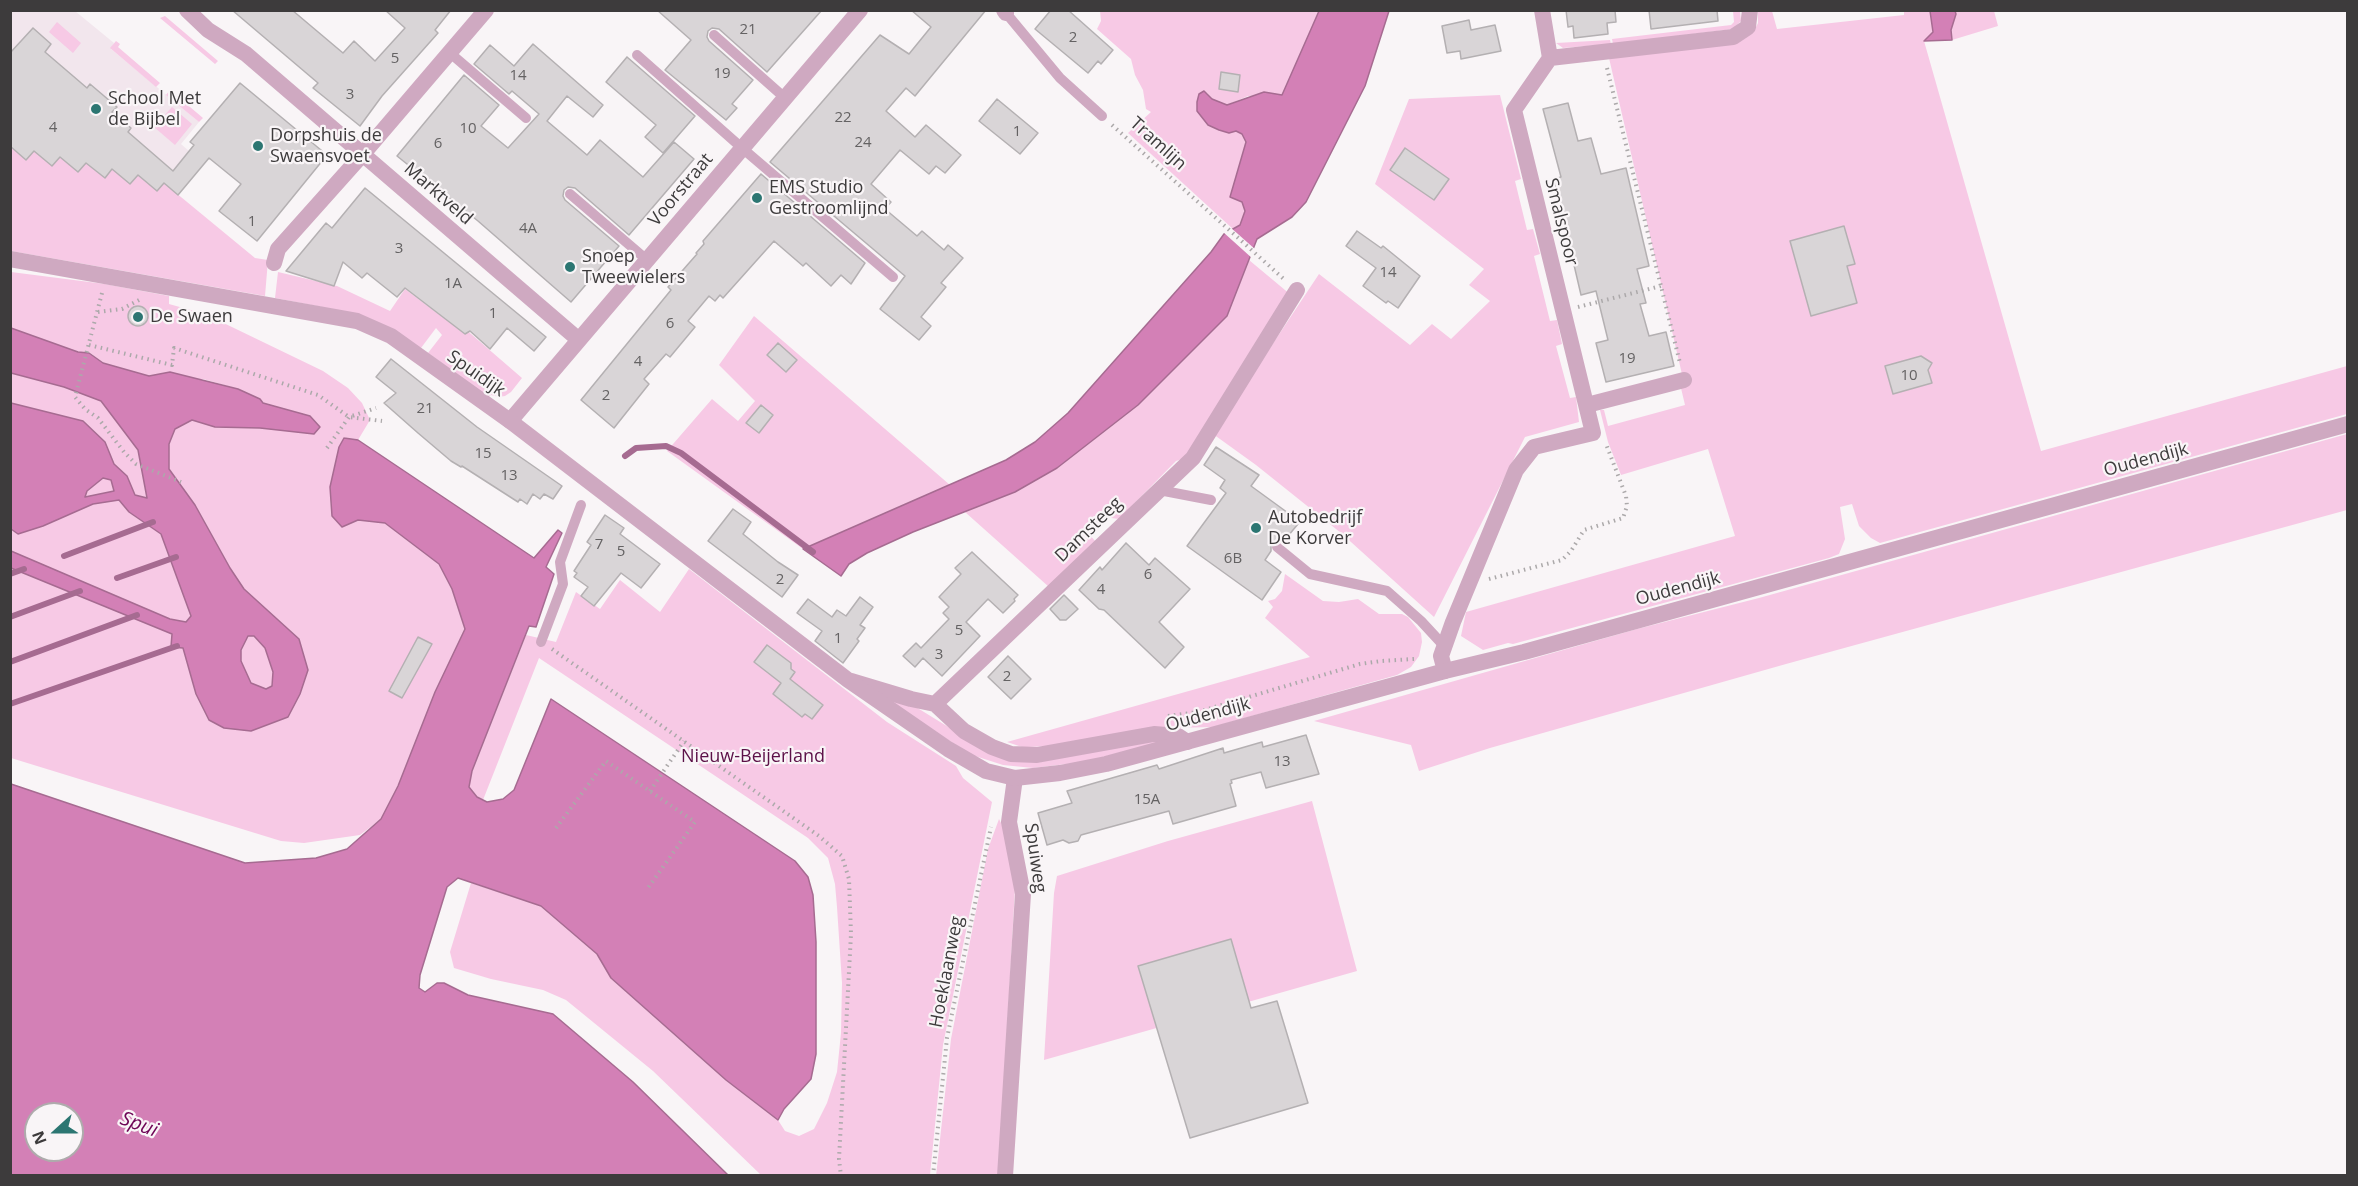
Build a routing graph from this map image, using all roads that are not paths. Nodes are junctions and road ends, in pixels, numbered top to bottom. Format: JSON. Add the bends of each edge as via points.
{"nodes":[{"id":1,"x":187,"y":10,"type":"edge"},
{"id":2,"x":486,"y":10,"type":"edge"},
{"id":3,"x":860,"y":10,"type":"edge"},
{"id":4,"x":1542,"y":10,"type":"edge"},
{"id":5,"x":1750,"y":10,"type":"edge"},
{"id":6,"x":1005,"y":12,"type":"edge"},
{"id":7,"x":714,"y":36,"type":"dead end"},
{"id":8,"x":450,"y":52,"type":"junction"},
{"id":9,"x":637,"y":55,"type":"dead end"},
{"id":10,"x":1550,"y":58,"type":"junction"},
{"id":11,"x":785,"y":98,"type":"junction"},
{"id":12,"x":1102,"y":116,"type":"road end"},
{"id":13,"x":526,"y":118,"type":"dead end"},
{"id":14,"x":742,"y":148,"type":"junction"},
{"id":15,"x":363,"y":155,"type":"junction"},
{"id":16,"x":570,"y":194,"type":"dead end"},
{"id":17,"x":10,"y":259,"type":"edge"},
{"id":18,"x":647,"y":260,"type":"junction"},
{"id":19,"x":274,"y":263,"type":"dead end"},
{"id":20,"x":893,"y":277,"type":"dead end"},
{"id":21,"x":1297,"y":290,"type":"road end"},
{"id":22,"x":579,"y":340,"type":"junction"},
{"id":23,"x":1684,"y":380,"type":"road end"},
{"id":24,"x":1587,"y":405,"type":"junction"},
{"id":25,"x":510,"y":421,"type":"junction"},
{"id":26,"x":2348,"y":424,"type":"edge"},
{"id":27,"x":1159,"y":490,"type":"junction"},
{"id":28,"x":1211,"y":500,"type":"dead end"},
{"id":29,"x":582,"y":505,"type":"dead end"},
{"id":30,"x":1277,"y":547,"type":"dead end"},
{"id":31,"x":541,"y":642,"type":"road end"},
{"id":32,"x":1444,"y":658,"type":"junction"},
{"id":33,"x":848,"y":680,"type":"junction"},
{"id":34,"x":935,"y":704,"type":"junction"},
{"id":35,"x":1187,"y":742,"type":"junction"},
{"id":36,"x":1015,"y":778,"type":"junction"},
{"id":37,"x":1005,"y":1176,"type":"edge"}],
"edges":[{"from":1,"to":15,"type":"street","name":"Marktveld","via":[[208,30],[246,54]]},
{"from":2,"to":8,"type":"street"},
{"from":3,"to":11,"type":"street","name":"Voorstraat"},
{"from":4,"to":10,"type":"street"},
{"from":5,"to":10,"type":"street","via":[[1748,27],[1733,37]]},
{"from":6,"to":12,"type":"lane","name":"Tramlijn","via":[[1060,78]]},
{"from":7,"to":11,"type":"lane"},
{"from":8,"to":13,"type":"lane"},
{"from":8,"to":15,"type":"street"},
{"from":9,"to":14,"type":"lane"},
{"from":10,"to":24,"type":"street","name":"Smalspoor","via":[[1514,110]]},
{"from":11,"to":14,"type":"street","name":"Voorstraat"},
{"from":14,"to":18,"type":"street","name":"Voorstraat"},
{"from":14,"to":20,"type":"lane"},
{"from":15,"to":19,"type":"street","via":[[278,249]]},
{"from":15,"to":22,"type":"street","name":"Marktveld"},
{"from":16,"to":18,"type":"lane"},
{"from":17,"to":25,"type":"street","name":"Spuidijk","via":[[357,321],[391,336]]},
{"from":18,"to":22,"type":"street","name":"Voorstraat"},
{"from":21,"to":27,"type":"street","name":"Damsteeg","via":[[1193,458]]},
{"from":22,"to":25,"type":"street","name":"Voorstraat"},
{"from":23,"to":24,"type":"street"},
{"from":24,"to":32,"type":"street","name":"Smalspoor","via":[[1593,433],[1534,447],[1516,470],[1468,585]]},
{"from":25,"to":33,"type":"street","name":"Spuidijk"},
{"from":26,"to":32,"type":"street","name":"Oudendijk","via":[[1524,652]]},
{"from":27,"to":28,"type":"lane"},
{"from":27,"to":34,"type":"street","name":"Damsteeg"},
{"from":29,"to":31,"type":"lane","via":[[560,562],[563,584]]},
{"from":30,"to":32,"type":"lane","via":[[1310,574],[1387,591],[1421,621]]},
{"from":32,"to":35,"type":"street","name":"Oudendijk"},
{"from":33,"to":34,"type":"street"},
{"from":33,"to":36,"type":"street","via":[[948,749],[986,771]]},
{"from":34,"to":35,"type":"street","via":[[964,730],[1011,754],[1037,755],[1154,734],[1178,736]]},
{"from":35,"to":36,"type":"street","name":"Oudendijk","via":[[1106,764]]},
{"from":36,"to":37,"type":"street","name":"Spuiweg","via":[[1009,822],[1023,894]]}]}
